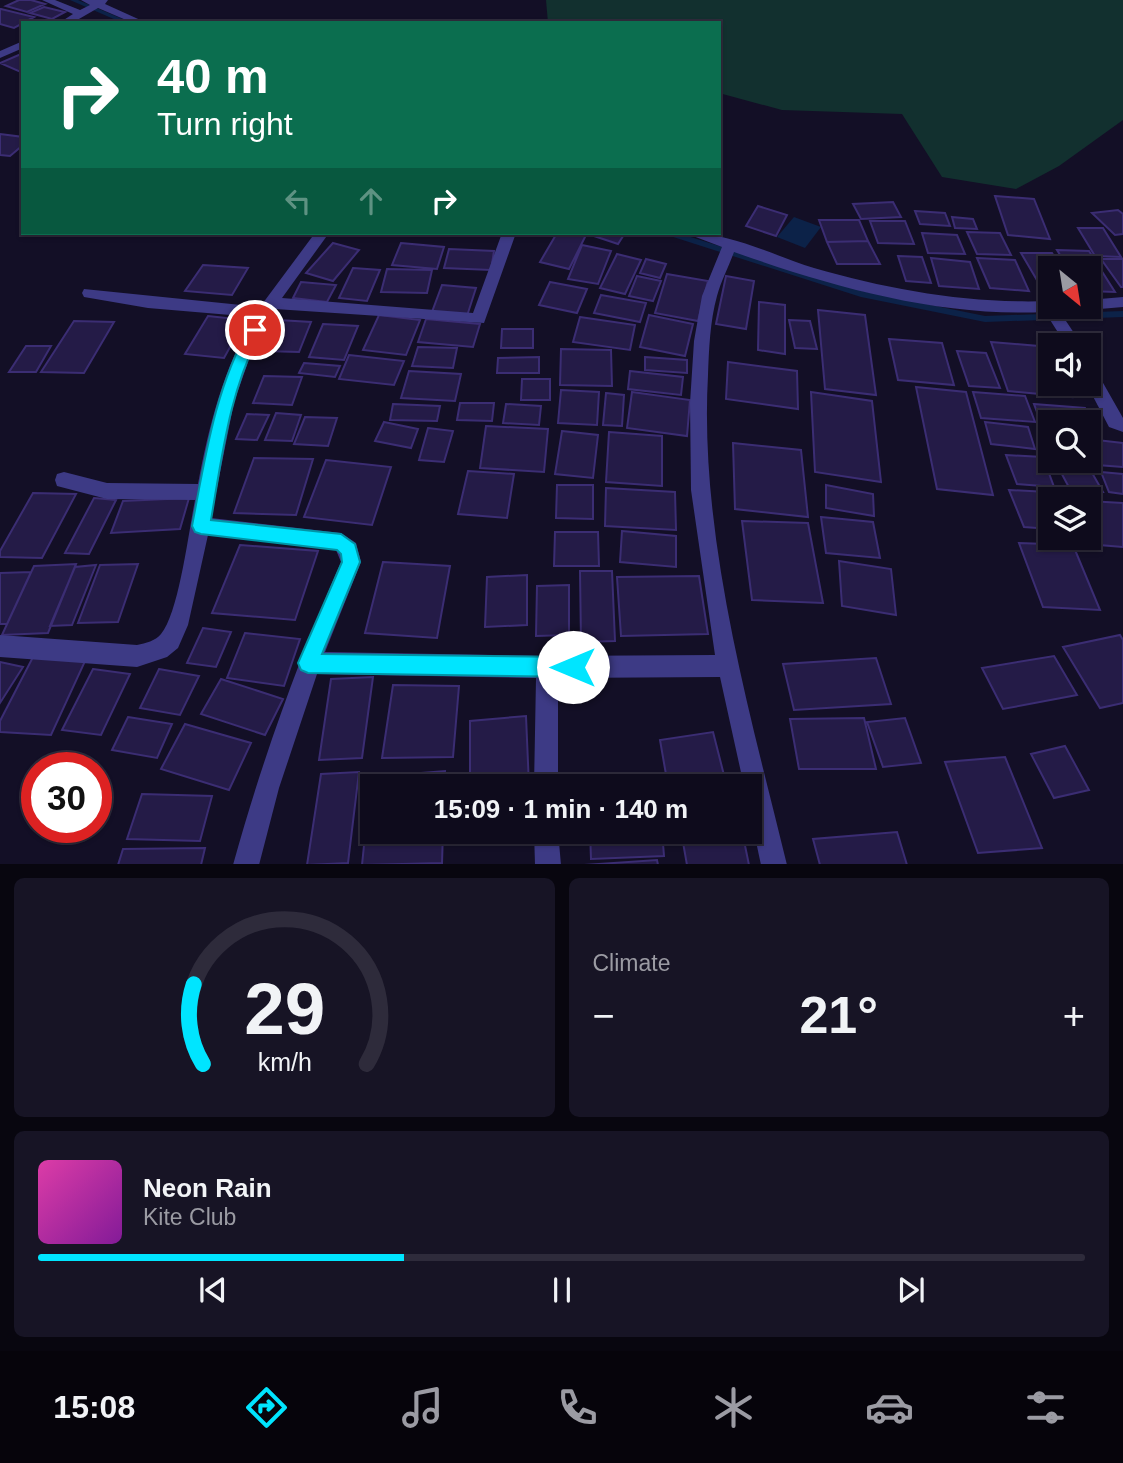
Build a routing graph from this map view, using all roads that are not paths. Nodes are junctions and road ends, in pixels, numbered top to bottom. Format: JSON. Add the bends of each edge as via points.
{"nodes":[{"id":1,"x":47,"y":0,"type":"edge"},
{"id":2,"x":92,"y":6,"type":"edge"},
{"id":3,"x":67,"y":21,"type":"edge"},
{"id":4,"x":136,"y":21,"type":"edge"},
{"id":5,"x":21,"y":45,"type":"edge"},
{"id":6,"x":0,"y":55,"type":"edge"},
{"id":7,"x":321,"y":235,"type":"edge"},
{"id":8,"x":508,"y":235,"type":"edge"},
{"id":9,"x":701,"y":235,"type":"edge"},
{"id":10,"x":726,"y":253,"type":"junction"},
{"id":11,"x":89,"y":293,"type":"dead end"},
{"id":12,"x":1123,"y":302,"type":"edge"},
{"id":13,"x":1101,"y":303,"type":"edge"},
{"id":14,"x":268,"y":308,"type":"junction"},
{"id":15,"x":1038,"y":310,"type":"edge"},
{"id":16,"x":1101,"y":396,"type":"edge"},
{"id":17,"x":1123,"y":425,"type":"edge"},
{"id":18,"x":64,"y":480,"type":"dead end"},
{"id":19,"x":207,"y":492,"type":"junction"},
{"id":20,"x":201,"y":526,"type":"junction"},
{"id":21,"x":0,"y":646,"type":"edge"},
{"id":22,"x":308,"y":663,"type":"junction"},
{"id":23,"x":728,"y":666,"type":"junction"},
{"id":24,"x":547,"y":667,"type":"junction"},
{"id":25,"x":546,"y":774,"type":"edge"},
{"id":26,"x":547,"y":844,"type":"edge"},
{"id":27,"x":246,"y":864,"type":"edge"},
{"id":28,"x":548,"y":864,"type":"edge"},
{"id":29,"x":774,"y":864,"type":"edge"}],
"edges":[{"from":1,"to":2,"type":"street"},
{"from":2,"to":3,"type":"street"},
{"from":2,"to":4,"type":"street"},
{"from":5,"to":6,"type":"street"},
{"from":7,"to":14,"type":"street"},
{"from":8,"to":14,"type":"street","via":[[479,319]]},
{"from":9,"to":10,"type":"street"},
{"from":10,"to":15,"type":"street","via":[[939,301]]},
{"from":10,"to":23,"type":"street","via":[[709,296],[698,403],[700,490]]},
{"from":11,"to":14,"type":"street","via":[[148,303]]},
{"from":12,"to":13,"type":"street"},
{"from":14,"to":19,"type":"street","via":[[246,347],[229,394]]},
{"from":16,"to":17,"type":"street","via":[[1115,422]]},
{"from":18,"to":19,"type":"street","via":[[107,491]]},
{"from":19,"to":20,"type":"street"},
{"from":20,"to":21,"type":"street","via":[[179,623],[157,652],[137,656]]},
{"from":20,"to":22,"type":"street","via":[[341,542],[349,550],[351,562]]},
{"from":22,"to":24,"type":"street"},
{"from":22,"to":27,"type":"street"},
{"from":23,"to":24,"type":"street"},
{"from":23,"to":29,"type":"street"},
{"from":24,"to":25,"type":"street"},
{"from":26,"to":28,"type":"street"}]}
